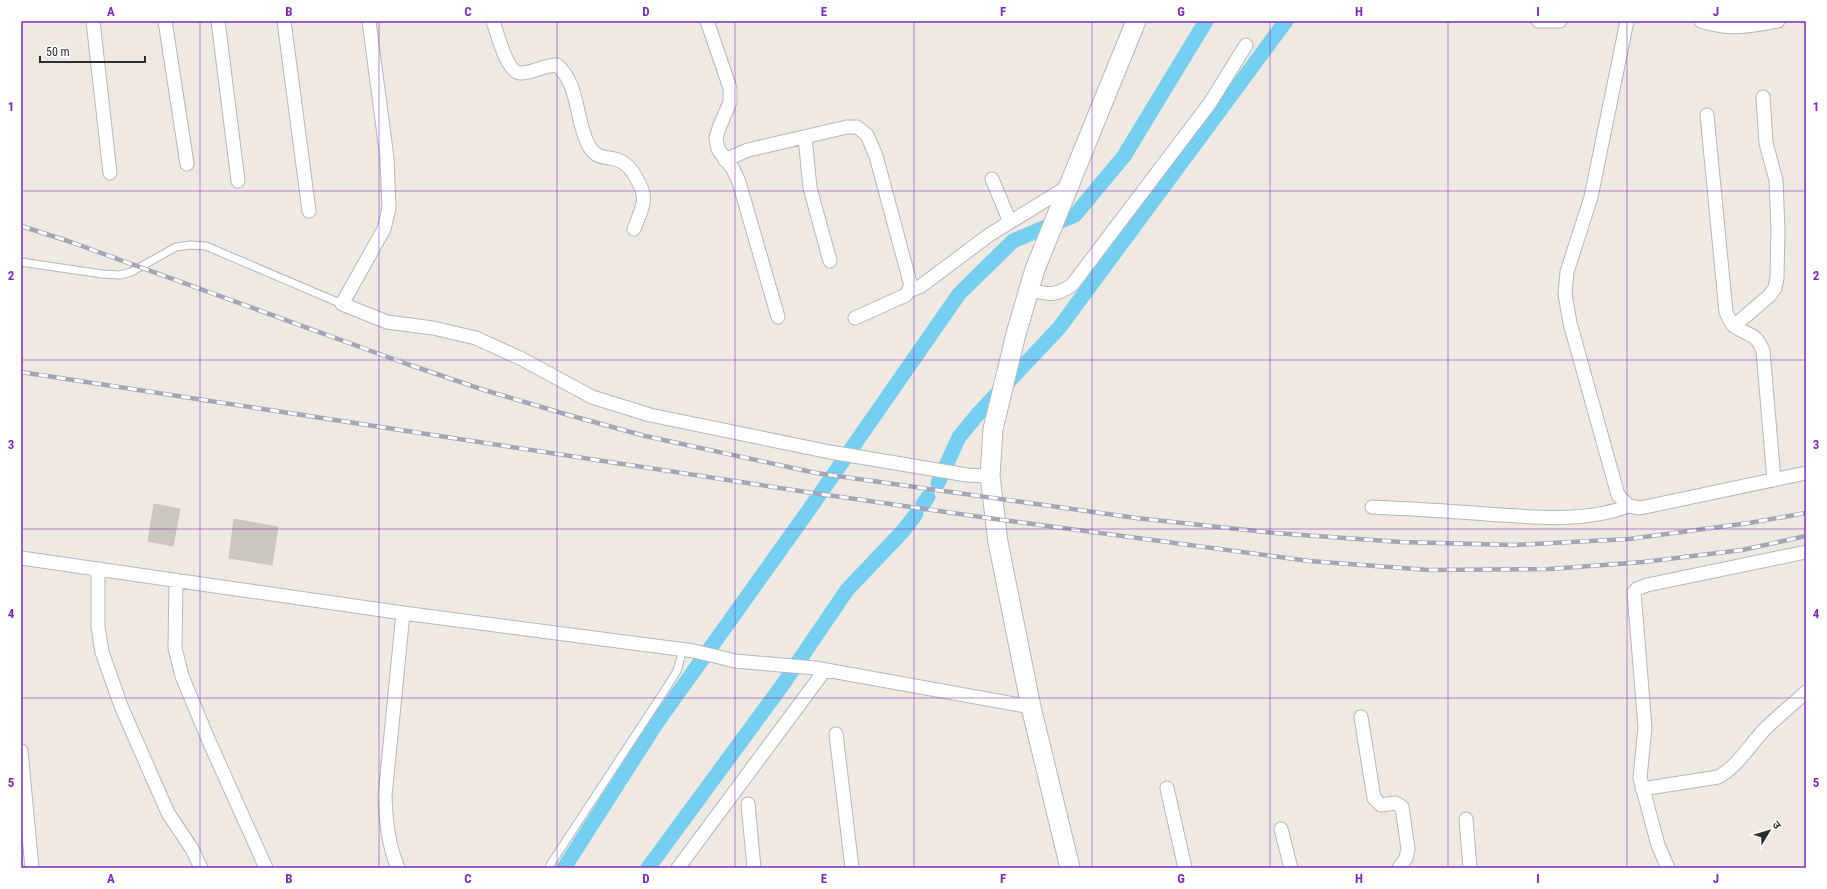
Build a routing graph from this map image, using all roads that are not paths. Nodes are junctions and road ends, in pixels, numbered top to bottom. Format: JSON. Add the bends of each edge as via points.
{"nodes":[{"id":1,"x":94,"y":21,"type":"edge"},
{"id":2,"x":165,"y":21,"type":"edge"},
{"id":3,"x":218,"y":21,"type":"edge"},
{"id":4,"x":284,"y":21,"type":"edge"},
{"id":5,"x":369,"y":21,"type":"edge"},
{"id":6,"x":493,"y":21,"type":"edge"},
{"id":7,"x":707,"y":21,"type":"edge"},
{"id":8,"x":1136,"y":21,"type":"edge"},
{"id":9,"x":1538,"y":21,"type":"edge"},
{"id":10,"x":1560,"y":21,"type":"edge"},
{"id":11,"x":1627,"y":21,"type":"edge"},
{"id":12,"x":1701,"y":21,"type":"edge"},
{"id":13,"x":1778,"y":21,"type":"edge"},
{"id":14,"x":1246,"y":45,"type":"dead end"},
{"id":15,"x":1762,"y":97,"type":"dead end"},
{"id":16,"x":1707,"y":115,"type":"dead end"},
{"id":17,"x":805,"y":137,"type":"junction"},
{"id":18,"x":725,"y":160,"type":"junction"},
{"id":19,"x":187,"y":164,"type":"dead end"},
{"id":20,"x":110,"y":173,"type":"dead end"},
{"id":21,"x":992,"y":180,"type":"dead end"},
{"id":22,"x":238,"y":181,"type":"dead end"},
{"id":23,"x":1066,"y":193,"type":"junction"},
{"id":24,"x":309,"y":211,"type":"dead end"},
{"id":25,"x":1010,"y":222,"type":"junction"},
{"id":26,"x":634,"y":228,"type":"dead end"},
{"id":27,"x":830,"y":261,"type":"dead end"},
{"id":28,"x":21,"y":262,"type":"edge"},
{"id":29,"x":1029,"y":290,"type":"junction"},
{"id":30,"x":910,"y":291,"type":"junction"},
{"id":31,"x":342,"y":304,"type":"junction"},
{"id":32,"x":778,"y":317,"type":"dead end"},
{"id":33,"x":855,"y":318,"type":"dead end"},
{"id":34,"x":1734,"y":326,"type":"junction"},
{"id":35,"x":1806,"y":473,"type":"edge"},
{"id":36,"x":990,"y":476,"type":"junction"},
{"id":37,"x":1774,"y":480,"type":"junction"},
{"id":38,"x":1629,"y":506,"type":"junction"},
{"id":39,"x":1372,"y":507,"type":"dead end"},
{"id":40,"x":1806,"y":552,"type":"edge"},
{"id":41,"x":21,"y":558,"type":"edge"},
{"id":42,"x":98,"y":569,"type":"junction"},
{"id":43,"x":176,"y":580,"type":"junction"},
{"id":44,"x":403,"y":613,"type":"junction"},
{"id":45,"x":689,"y":650,"type":"junction"},
{"id":46,"x":820,"y":669,"type":"junction"},
{"id":47,"x":1806,"y":692,"type":"edge"},
{"id":48,"x":1031,"y":707,"type":"junction"},
{"id":49,"x":1361,"y":717,"type":"dead end"},
{"id":50,"x":836,"y":734,"type":"dead end"},
{"id":51,"x":21,"y":751,"type":"edge"},
{"id":52,"x":1167,"y":788,"type":"dead end"},
{"id":53,"x":1642,"y":789,"type":"junction"},
{"id":54,"x":748,"y":804,"type":"dead end"},
{"id":55,"x":1466,"y":819,"type":"dead end"},
{"id":56,"x":1281,"y":830,"type":"dead end"},
{"id":57,"x":550,"y":865,"type":"dead end"},
{"id":58,"x":28,"y":866,"type":"edge"},
{"id":59,"x":201,"y":868,"type":"edge"},
{"id":60,"x":266,"y":868,"type":"edge"},
{"id":61,"x":398,"y":868,"type":"edge"},
{"id":62,"x":678,"y":868,"type":"edge"},
{"id":63,"x":754,"y":868,"type":"edge"},
{"id":64,"x":852,"y":868,"type":"edge"},
{"id":65,"x":1070,"y":868,"type":"edge"},
{"id":66,"x":1185,"y":868,"type":"edge"},
{"id":67,"x":1291,"y":868,"type":"edge"},
{"id":68,"x":1399,"y":868,"type":"edge"},
{"id":69,"x":1470,"y":868,"type":"edge"},
{"id":70,"x":1668,"y":868,"type":"edge"}],
"edges":[{"from":1,"to":20,"type":"street"},
{"from":2,"to":19,"type":"street"},
{"from":3,"to":22,"type":"street"},
{"from":4,"to":24,"type":"street"},
{"from":5,"to":31,"type":"street","via":[[387,158],[388,208],[384,229]]},
{"from":6,"to":26,"type":"street","via":[[512,70],[520,74],[557,65],[565,73],[571,86],[589,146],[601,158],[618,160],[633,172],[643,192],[643,203]]},
{"from":7,"to":18,"type":"street","via":[[730,88],[730,102],[716,138],[718,149]]},
{"from":8,"to":23,"type":"street"},
{"from":9,"to":10,"type":"street"},
{"from":11,"to":38,"type":"street","via":[[1591,197],[1567,272],[1565,294],[1570,323],[1618,495]]},
{"from":12,"to":13,"type":"street","via":[[1726,28]]},
{"from":14,"to":29,"type":"street","via":[[1210,103],[1072,285],[1060,293]]},
{"from":15,"to":34,"type":"street","via":[[1766,143],[1776,180],[1777,278],[1770,296]]},
{"from":16,"to":34,"type":"street","via":[[1726,312]]},
{"from":17,"to":18,"type":"street","via":[[748,150]]},
{"from":17,"to":27,"type":"street","via":[[810,188]]},
{"from":17,"to":30,"type":"street","via":[[852,127],[857,127],[867,135],[876,156],[893,217],[911,286]]},
{"from":18,"to":32,"type":"street","via":[[739,182]]},
{"from":21,"to":25,"type":"street"},
{"from":23,"to":25,"type":"street"},
{"from":23,"to":29,"type":"street"},
{"from":25,"to":30,"type":"street","via":[[921,286]]},
{"from":28,"to":31,"type":"lane","via":[[120,275],[131,272],[176,247],[206,246]]},
{"from":29,"to":36,"type":"street","via":[[993,429]]},
{"from":30,"to":33,"type":"street","via":[[899,299]]},
{"from":31,"to":36,"type":"street","via":[[387,322],[433,328],[476,338],[522,359],[592,397],[650,415],[878,461],[967,475]]},
{"from":34,"to":37,"type":"street","via":[[1754,336],[1760,342],[1763,351]]},
{"from":35,"to":37,"type":"street"},
{"from":36,"to":48,"type":"street","via":[[998,542]]},
{"from":37,"to":38,"type":"street","via":[[1640,508]]},
{"from":38,"to":39,"type":"street","via":[[1592,516],[1544,517]]},
{"from":40,"to":53,"type":"street","via":[[1635,590],[1645,727],[1639,768]]},
{"from":41,"to":42,"type":"street"},
{"from":42,"to":43,"type":"street"},
{"from":42,"to":59,"type":"street","via":[[98,627],[102,652],[121,706],[168,813],[192,849]]},
{"from":43,"to":44,"type":"street"},
{"from":43,"to":60,"type":"street","via":[[175,648],[182,676]]},
{"from":44,"to":45,"type":"street"},
{"from":44,"to":61,"type":"street","via":[[384,796],[391,852]]},
{"from":45,"to":46,"type":"street","via":[[734,660]]},
{"from":45,"to":57,"type":"lane"},
{"from":46,"to":48,"type":"street"},
{"from":46,"to":62,"type":"street"},
{"from":47,"to":53,"type":"street","via":[[1763,732],[1724,774]]},
{"from":48,"to":65,"type":"street"},
{"from":49,"to":68,"type":"street","via":[[1374,798],[1381,805],[1395,803],[1402,807],[1408,849],[1406,858]]},
{"from":50,"to":64,"type":"street"},
{"from":51,"to":58,"type":"street"},
{"from":52,"to":66,"type":"street"},
{"from":53,"to":70,"type":"street","via":[[1658,845]]},
{"from":54,"to":63,"type":"street"},
{"from":55,"to":69,"type":"street"},
{"from":56,"to":67,"type":"street"}]}
